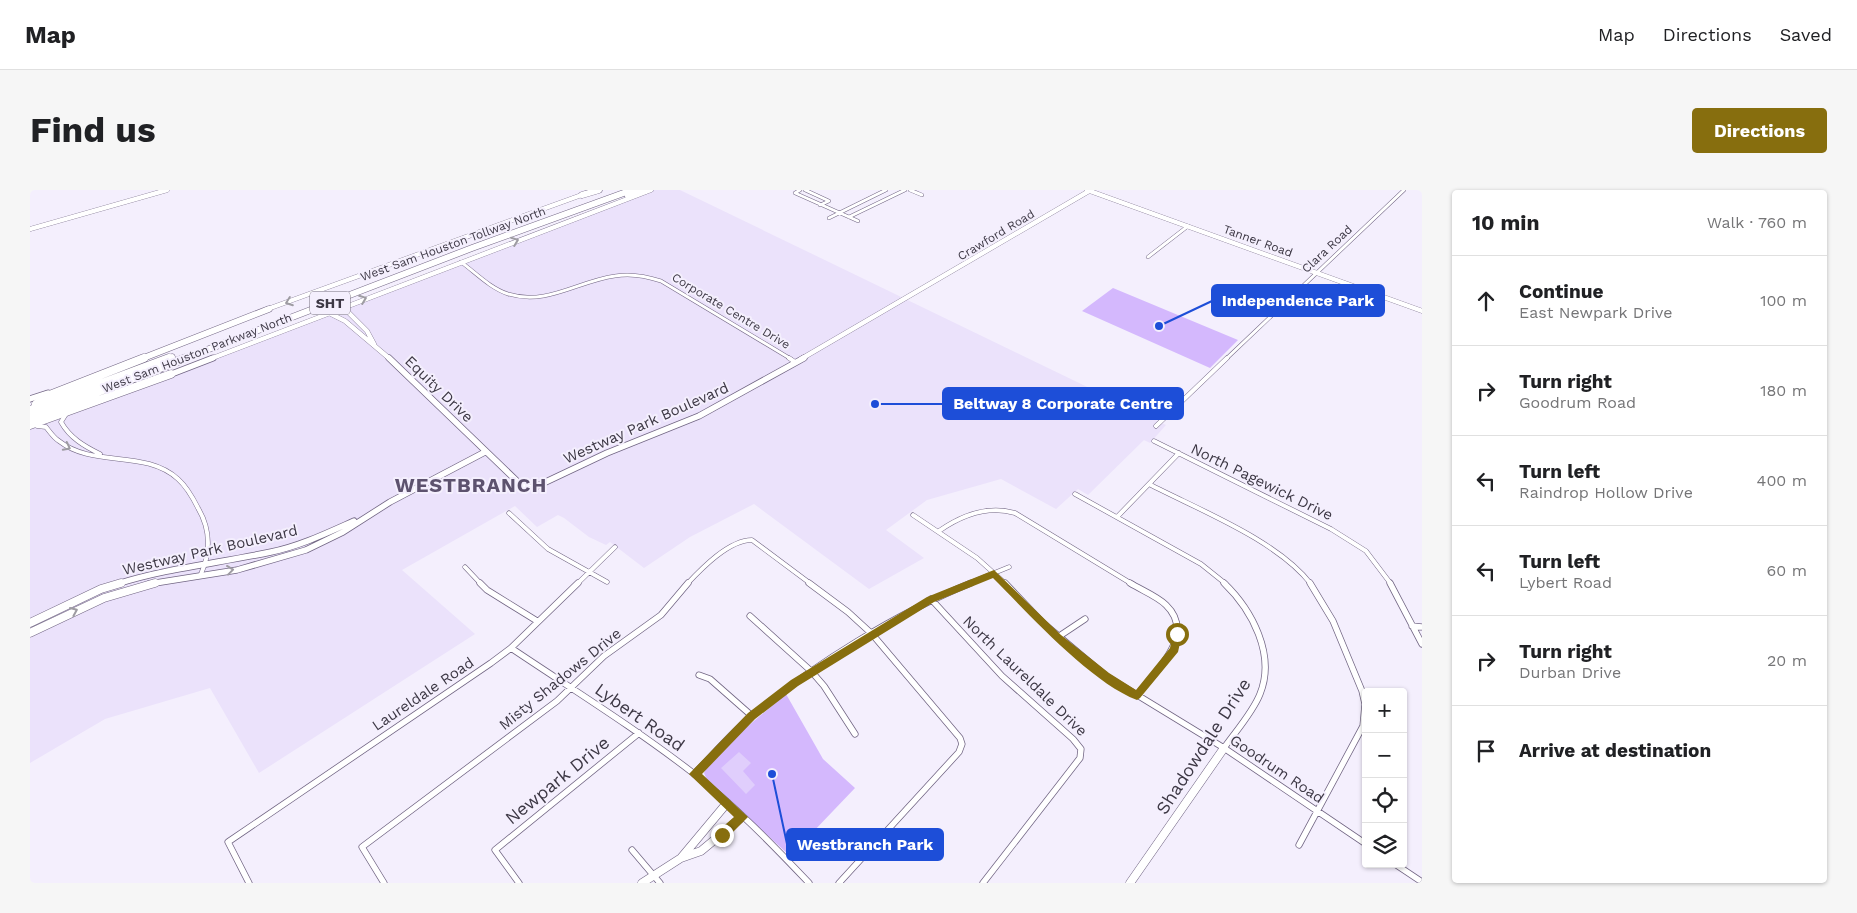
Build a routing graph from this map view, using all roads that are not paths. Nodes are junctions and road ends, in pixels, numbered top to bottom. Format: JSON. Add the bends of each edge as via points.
{"nodes":[{"id":1,"x":167,"y":190,"type":"edge"},
{"id":2,"x":595,"y":190,"type":"edge"},
{"id":3,"x":599,"y":190,"type":"edge"},
{"id":4,"x":619,"y":190,"type":"edge"},
{"id":5,"x":632,"y":190,"type":"edge"},
{"id":6,"x":643,"y":190,"type":"edge"},
{"id":7,"x":651,"y":190,"type":"edge"},
{"id":8,"x":800,"y":190,"type":"edge"},
{"id":9,"x":805,"y":190,"type":"edge"},
{"id":10,"x":886,"y":190,"type":"edge"},
{"id":11,"x":905,"y":190,"type":"edge"},
{"id":12,"x":910,"y":190,"type":"edge"},
{"id":13,"x":1089,"y":190,"type":"edge"},
{"id":14,"x":1404,"y":190,"type":"edge"},
{"id":15,"x":582,"y":195,"type":"junction"},
{"id":16,"x":922,"y":195,"type":"dead end"},
{"id":17,"x":820,"y":205,"type":"junction"},
{"id":18,"x":601,"y":209,"type":"junction"},
{"id":19,"x":840,"y":213,"type":"junction"},
{"id":20,"x":849,"y":217,"type":"junction"},
{"id":21,"x":828,"y":218,"type":"dead end"},
{"id":22,"x":858,"y":221,"type":"dead end"},
{"id":23,"x":1188,"y":226,"type":"junction"},
{"id":24,"x":30,"y":229,"type":"edge"},
{"id":25,"x":1148,"y":258,"type":"dead end"},
{"id":26,"x":461,"y":262,"type":"junction"},
{"id":27,"x":1316,"y":272,"type":"junction"},
{"id":28,"x":911,"y":297,"type":"joint"},
{"id":29,"x":348,"y":305,"type":"junction"},
{"id":30,"x":269,"y":309,"type":"junction"},
{"id":31,"x":1422,"y":310,"type":"edge"},
{"id":32,"x":328,"y":313,"type":"junction"},
{"id":33,"x":375,"y":345,"type":"junction"},
{"id":34,"x":795,"y":362,"type":"junction"},
{"id":35,"x":171,"y":374,"type":"junction"},
{"id":36,"x":30,"y":399,"type":"edge"},
{"id":37,"x":30,"y":409,"type":"edge"},
{"id":38,"x":66,"y":414,"type":"junction"},
{"id":39,"x":30,"y":418,"type":"edge"},
{"id":40,"x":32,"y":426,"type":"edge"},
{"id":41,"x":1156,"y":426,"type":"dead end"},
{"id":42,"x":1154,"y":441,"type":"dead end"},
{"id":43,"x":485,"y":452,"type":"junction"},
{"id":44,"x":1179,"y":453,"type":"junction"},
{"id":45,"x":104,"y":456,"type":"junction"},
{"id":46,"x":1149,"y":484,"type":"junction"},
{"id":47,"x":1076,"y":494,"type":"dead end"},
{"id":48,"x":509,"y":513,"type":"dead end"},
{"id":49,"x":368,"y":515,"type":"junction"},
{"id":50,"x":912,"y":515,"type":"dead end"},
{"id":51,"x":1117,"y":517,"type":"junction"},
{"id":52,"x":938,"y":532,"type":"junction"},
{"id":53,"x":615,"y":547,"type":"dead end"},
{"id":54,"x":206,"y":564,"type":"junction"},
{"id":55,"x":465,"y":567,"type":"dead end"},
{"id":56,"x":1009,"y":567,"type":"dead end"},
{"id":57,"x":588,"y":572,"type":"junction"},
{"id":58,"x":201,"y":574,"type":"junction"},
{"id":59,"x":994,"y":574,"type":"junction"},
{"id":60,"x":608,"y":582,"type":"dead end"},
{"id":61,"x":930,"y":599,"type":"junction"},
{"id":62,"x":750,"y":616,"type":"dead end"},
{"id":63,"x":1085,"y":619,"type":"dead end"},
{"id":64,"x":537,"y":621,"type":"junction"},
{"id":65,"x":30,"y":623,"type":"edge"},
{"id":66,"x":1412,"y":626,"type":"junction"},
{"id":67,"x":1422,"y":627,"type":"edge"},
{"id":68,"x":30,"y":633,"type":"edge"},
{"id":69,"x":872,"y":634,"type":"junction"},
{"id":70,"x":1058,"y":637,"type":"junction"},
{"id":71,"x":1422,"y":644,"type":"edge"},
{"id":72,"x":511,"y":648,"type":"junction"},
{"id":73,"x":811,"y":671,"type":"junction"},
{"id":74,"x":699,"y":675,"type":"dead end"},
{"id":75,"x":570,"y":688,"type":"junction"},
{"id":76,"x":1137,"y":695,"type":"junction"},
{"id":77,"x":752,"y":716,"type":"junction"},
{"id":78,"x":639,"y":733,"type":"junction"},
{"id":79,"x":855,"y":734,"type":"dead end"},
{"id":80,"x":1224,"y":748,"type":"junction"},
{"id":81,"x":694,"y":774,"type":"junction"},
{"id":82,"x":726,"y":803,"type":"junction"},
{"id":83,"x":1317,"y":812,"type":"junction"},
{"id":84,"x":742,"y":817,"type":"junction"},
{"id":85,"x":1362,"y":841,"type":"edge"},
{"id":86,"x":1299,"y":845,"type":"dead end"},
{"id":87,"x":632,"y":850,"type":"dead end"},
{"id":88,"x":681,"y":858,"type":"junction"},
{"id":89,"x":1401,"y":868,"type":"edge"},
{"id":90,"x":657,"y":879,"type":"edge"},
{"id":91,"x":1421,"y":882,"type":"edge"},
{"id":92,"x":249,"y":883,"type":"edge"},
{"id":93,"x":384,"y":883,"type":"edge"},
{"id":94,"x":519,"y":883,"type":"edge"},
{"id":95,"x":642,"y":883,"type":"edge"},
{"id":96,"x":809,"y":883,"type":"edge"},
{"id":97,"x":839,"y":883,"type":"edge"},
{"id":98,"x":983,"y":883,"type":"edge"},
{"id":99,"x":1130,"y":883,"type":"edge"}],
"edges":[{"from":1,"to":24,"type":"street"},
{"from":2,"to":15,"type":"street","name":"West Sam Houston Parkway North"},
{"from":3,"to":15,"type":"highway"},
{"from":4,"to":37,"type":"highway","name":"West Sam Houston Tollway North","number":"SHT"},
{"from":5,"to":39,"type":"highway","name":"West Sam Houston Tollway North","number":"SHT"},
{"from":6,"to":18,"type":"highway"},
{"from":7,"to":18,"type":"street","name":"West Sam Houston Parkway North"},
{"from":8,"to":17,"type":"street","via":[[795,192]]},
{"from":9,"to":17,"type":"street","via":[[829,200]]},
{"from":10,"to":19,"type":"street"},
{"from":11,"to":20,"type":"street"},
{"from":12,"to":16,"type":"street"},
{"from":13,"to":23,"type":"street","name":"Tanner Road"},
{"from":13,"to":28,"type":"street","name":"Crawford Road"},
{"from":14,"to":27,"type":"street","name":"Clara Road"},
{"from":15,"to":30,"type":"street","name":"West Sam Houston Parkway North","one_way":true},
{"from":17,"to":19,"type":"street"},
{"from":26,"to":18,"type":"street","name":"West Sam Houston Parkway North","one_way":true},
{"from":19,"to":20,"type":"street"},
{"from":19,"to":21,"type":"street"},
{"from":20,"to":22,"type":"street"},
{"from":23,"to":25,"type":"street"},
{"from":23,"to":27,"type":"street","name":"Tanner Road"},
{"from":29,"to":26,"type":"street","name":"West Sam Houston Parkway North","one_way":true},
{"from":26,"to":34,"type":"street","name":"Corporate Centre Drive","via":[[508,294],[527,298],[564,294],[608,277],[649,276],[668,283]]},
{"from":27,"to":31,"type":"street","name":"Tanner Road"},
{"from":27,"to":41,"type":"street","name":"Clara Road"},
{"from":28,"to":34,"type":"street","name":"Westway Park Boulevard"},
{"from":29,"to":32,"type":"street","name":"West Sam Houston Parkway North"},
{"from":29,"to":33,"type":"street","name":"Equity Drive","via":[[346,310],[367,331]]},
{"from":30,"to":36,"type":"street","name":"West Sam Houston Parkway North"},
{"from":30,"to":37,"type":"highway","via":[[47,396]]},
{"from":32,"to":33,"type":"street","name":"Equity Drive","via":[[335,314]]},
{"from":32,"to":35,"type":"street","name":"West Sam Houston Parkway North"},
{"from":33,"to":43,"type":"street","name":"Equity Drive"},
{"from":34,"to":43,"type":"street","name":"Westway Park Boulevard","via":[[699,416],[607,453],[533,488],[520,484]]},
{"from":35,"to":38,"type":"street","name":"West Sam Houston Parkway North"},
{"from":35,"to":40,"type":"highway"},
{"from":38,"to":40,"type":"street","name":"West Sam Houston Parkway North"},
{"from":38,"to":45,"type":"street","via":[[61,422],[72,438]]},
{"from":40,"to":45,"type":"street","one_way":true,"via":[[46,427],[60,444],[79,452]]},
{"from":42,"to":44,"type":"street","name":"North Pagewick Drive"},
{"from":43,"to":49,"type":"street","name":"Westway Park Boulevard"},
{"from":44,"to":46,"type":"street"},
{"from":44,"to":66,"type":"street","name":"North Pagewick Drive","via":[[1331,529],[1358,546],[1387,577]]},
{"from":45,"to":54,"type":"street","via":[[148,464],[178,479],[209,527]]},
{"from":46,"to":51,"type":"street"},
{"from":46,"to":83,"type":"street","via":[[1261,542],[1290,562],[1316,590],[1362,692],[1366,714],[1364,726]]},
{"from":47,"to":51,"type":"street","name":"Shadowdale Drive"},
{"from":48,"to":57,"type":"street","via":[[548,549]]},
{"from":49,"to":54,"type":"street","name":"Westway Park Boulevard","via":[[272,552]]},
{"from":58,"to":49,"type":"street","name":"Westway Park Boulevard","one_way":true,"via":[[237,570],[306,550],[343,532]]},
{"from":50,"to":52,"type":"street","name":"Goodrum Road"},
{"from":51,"to":80,"type":"street","name":"Shadowdale Drive","via":[[1201,564],[1235,593],[1255,625],[1267,672],[1260,695]]},
{"from":52,"to":59,"type":"street","name":"Goodrum Road","via":[[977,558]]},
{"from":52,"to":76,"type":"street","via":[[959,519],[992,509],[1006,509],[1158,598],[1166,605],[1174,621],[1178,641]]},
{"from":53,"to":57,"type":"street","name":"Laureldale Road"},
{"from":54,"to":58,"type":"street"},
{"from":54,"to":65,"type":"street","name":"Westway Park Boulevard","via":[[149,574],[101,589]]},
{"from":55,"to":64,"type":"street","via":[[487,590]]},
{"from":56,"to":59,"type":"street"},
{"from":57,"to":60,"type":"street"},
{"from":57,"to":64,"type":"street","name":"Laureldale Road"},
{"from":68,"to":58,"type":"street","name":"Westway Park Boulevard","one_way":true,"via":[[104,598],[144,585]]},
{"from":59,"to":61,"type":"street"},
{"from":59,"to":70,"type":"street","name":"Goodrum Road"},
{"from":61,"to":69,"type":"street"},
{"from":61,"to":98,"type":"street","name":"North Laureldale Drive","via":[[990,664],[1081,749],[1080,758]]},
{"from":62,"to":73,"type":"street"},
{"from":63,"to":70,"type":"street"},
{"from":64,"to":72,"type":"street","name":"Laureldale Road"},
{"from":66,"to":67,"type":"street"},
{"from":66,"to":71,"type":"street","name":"North Pagewick Drive"},
{"from":69,"to":73,"type":"street"},
{"from":69,"to":75,"type":"street","name":"Misty Shadows Drive","via":[[770,552],[752,540],[744,540],[720,554],[689,582],[661,615],[604,656]]},
{"from":69,"to":97,"type":"street","via":[[962,744],[960,752]]},
{"from":70,"to":76,"type":"street","name":"Goodrum Road","via":[[1106,676]]},
{"from":72,"to":75,"type":"street","name":"Lybert Road"},
{"from":72,"to":92,"type":"street","name":"Laureldale Road","via":[[228,842]]},
{"from":73,"to":77,"type":"street"},
{"from":73,"to":79,"type":"street","via":[[829,692]]},
{"from":74,"to":77,"type":"street","via":[[710,679]]},
{"from":75,"to":78,"type":"street","name":"Lybert Road"},
{"from":75,"to":93,"type":"street","name":"Misty Shadows Drive","via":[[362,847]]},
{"from":76,"to":80,"type":"street","name":"Goodrum Road"},
{"from":77,"to":81,"type":"street"},
{"from":78,"to":81,"type":"street","name":"Lybert Road"},
{"from":78,"to":94,"type":"street","name":"Newpark Drive","via":[[495,850]]},
{"from":80,"to":83,"type":"street","name":"Goodrum Road"},
{"from":80,"to":99,"type":"street","name":"Shadowdale Drive"},
{"from":81,"to":82,"type":"street","name":"Lybert Road"},
{"from":82,"to":84,"type":"street","name":"Lybert Road"},
{"from":82,"to":88,"type":"street"},
{"from":83,"to":85,"type":"street","name":"Goodrum Road"},
{"from":83,"to":86,"type":"street"},
{"from":84,"to":88,"type":"street","via":[[701,852]]},
{"from":84,"to":96,"type":"street","name":"Lybert Road"},
{"from":87,"to":90,"type":"street"},
{"from":88,"to":90,"type":"street"},
{"from":89,"to":91,"type":"street"},
{"from":90,"to":95,"type":"street"}]}
